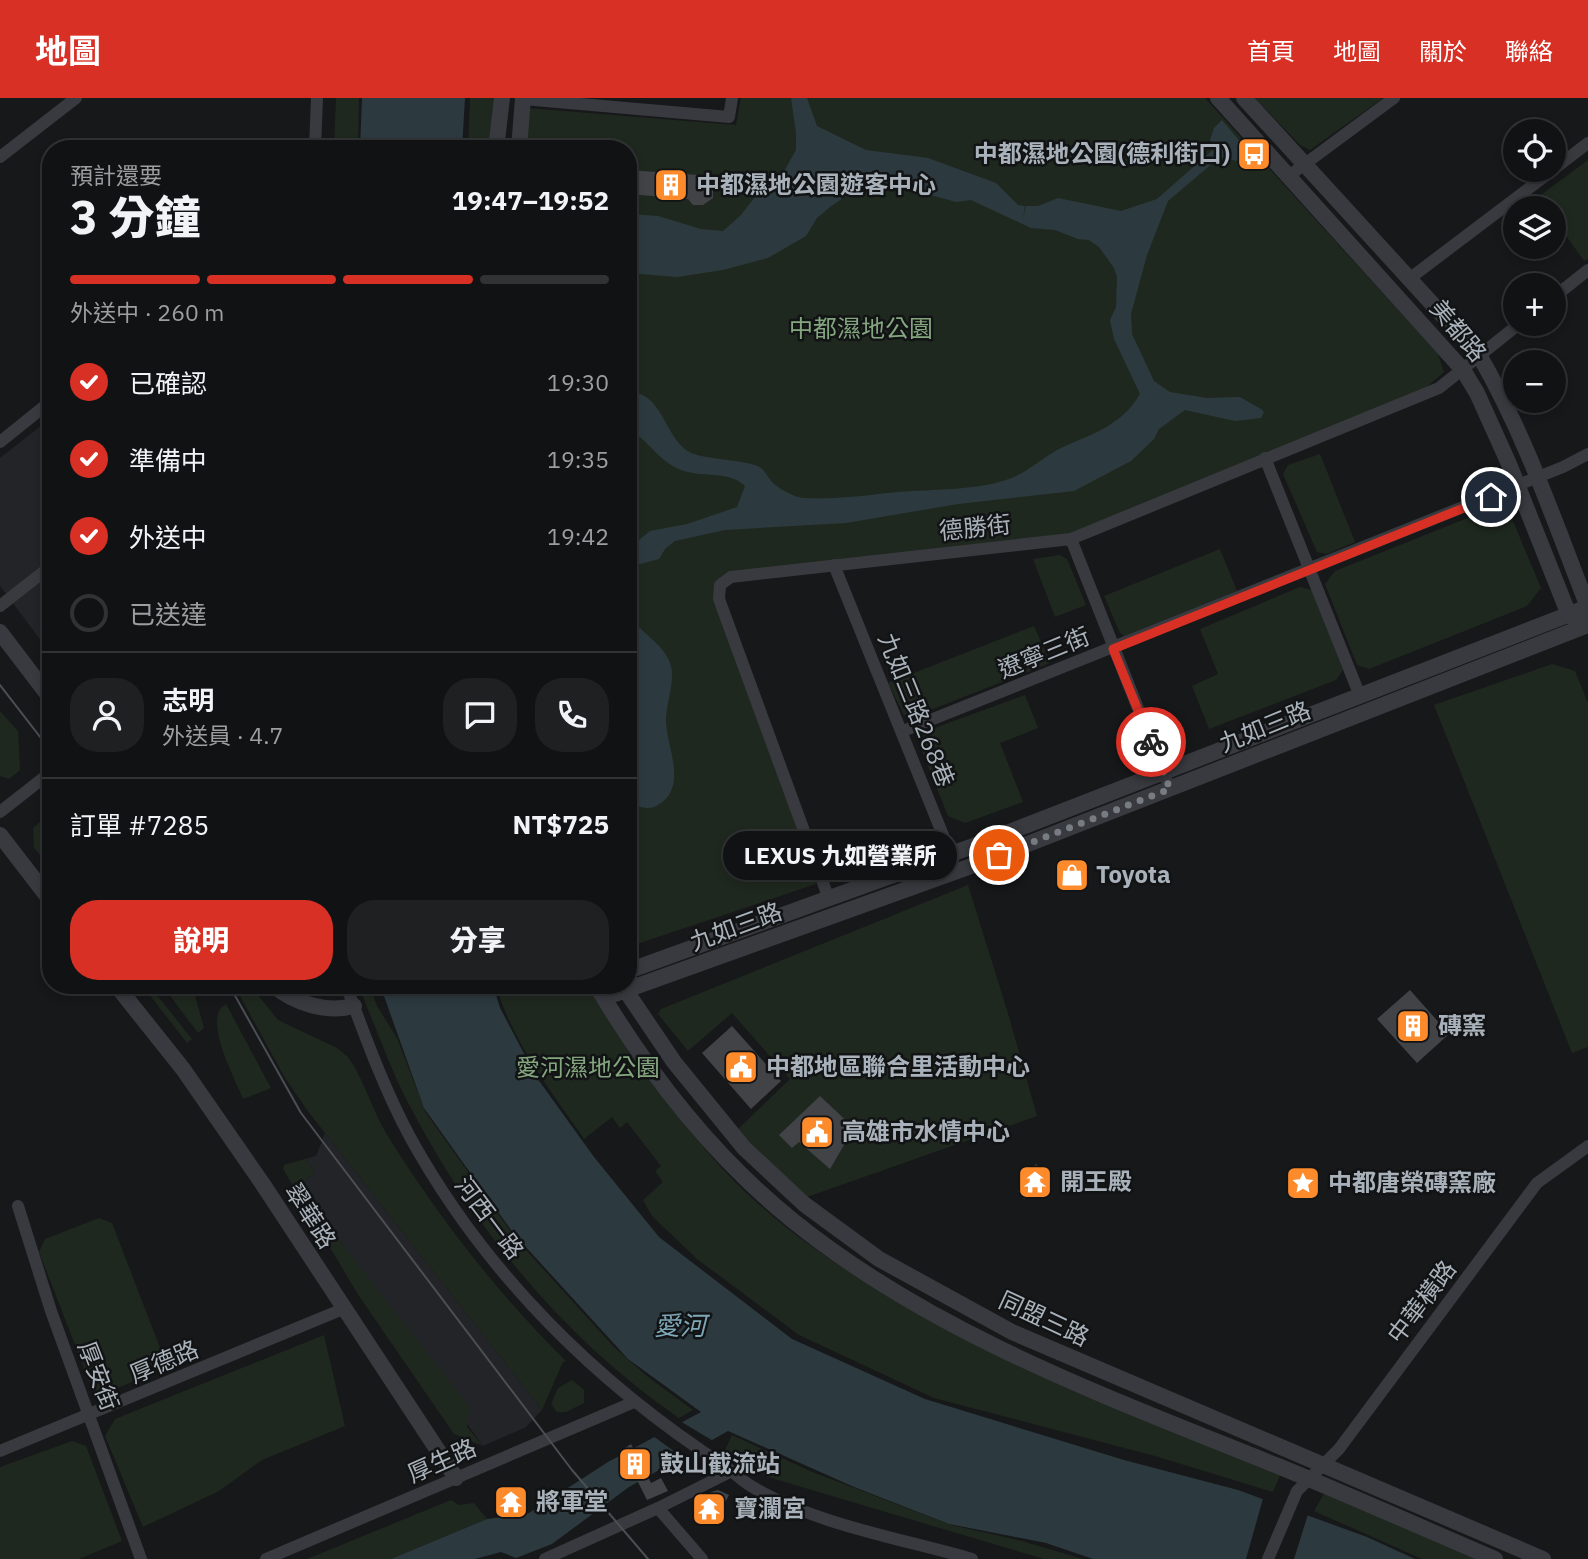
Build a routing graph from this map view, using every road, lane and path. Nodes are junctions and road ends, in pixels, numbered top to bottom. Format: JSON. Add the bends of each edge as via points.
{"nodes":[{"id":1,"x":76,"y":98,"type":"edge"},
{"id":2,"x":317,"y":98,"type":"edge"},
{"id":3,"x":502,"y":98,"type":"edge"},
{"id":4,"x":732,"y":98,"type":"edge"},
{"id":5,"x":1218,"y":98,"type":"edge"},
{"id":6,"x":1244,"y":98,"type":"edge"},
{"id":7,"x":1394,"y":98,"type":"edge"},
{"id":8,"x":523,"y":99,"type":"edge"},
{"id":9,"x":315,"y":140,"type":"edge"},
{"id":10,"x":497,"y":140,"type":"edge"},
{"id":11,"x":520,"y":140,"type":"edge"},
{"id":12,"x":1588,"y":143,"type":"edge"},
{"id":13,"x":0,"y":157,"type":"edge"},
{"id":14,"x":1566,"y":159,"type":"edge"},
{"id":15,"x":1305,"y":164,"type":"junction"},
{"id":16,"x":1290,"y":175,"type":"junction"},
{"id":17,"x":1536,"y":182,"type":"edge"},
{"id":18,"x":1588,"y":270,"type":"edge"},
{"id":19,"x":1409,"y":279,"type":"junction"},
{"id":20,"x":1566,"y":287,"type":"edge"},
{"id":21,"x":1504,"y":336,"type":"edge"},
{"id":22,"x":1479,"y":355,"type":"junction"},
{"id":23,"x":1463,"y":370,"type":"junction"},
{"id":24,"x":42,"y":408,"type":"edge"},
{"id":25,"x":0,"y":442,"type":"edge"},
{"id":26,"x":1588,"y":454,"type":"edge"},
{"id":27,"x":1265,"y":458,"type":"junction"},
{"id":28,"x":1536,"y":478,"type":"junction"},
{"id":29,"x":1517,"y":486,"type":"junction"},
{"id":30,"x":1071,"y":539,"type":"junction"},
{"id":31,"x":834,"y":565,"type":"junction"},
{"id":32,"x":1310,"y":570,"type":"junction"},
{"id":33,"x":42,"y":573,"type":"edge"},
{"id":34,"x":0,"y":606,"type":"edge"},
{"id":35,"x":1588,"y":607,"type":"edge"},
{"id":36,"x":1569,"y":615,"type":"junction"},
{"id":37,"x":1587,"y":627,"type":"edge"},
{"id":38,"x":0,"y":632,"type":"edge"},
{"id":39,"x":1113,"y":649,"type":"junction"},
{"id":40,"x":42,"y":687,"type":"edge"},
{"id":41,"x":1360,"y":696,"type":"junction"},
{"id":42,"x":903,"y":732,"type":"junction"},
{"id":43,"x":1164,"y":772,"type":"junction"},
{"id":44,"x":42,"y":779,"type":"edge"},
{"id":45,"x":1170,"y":789,"type":"junction"},
{"id":46,"x":0,"y":813,"type":"edge"},
{"id":47,"x":0,"y":835,"type":"edge"},
{"id":48,"x":951,"y":854,"type":"junction"},
{"id":49,"x":957,"y":871,"type":"junction"},
{"id":50,"x":42,"y":889,"type":"edge"},
{"id":51,"x":829,"y":899,"type":"junction"},
{"id":52,"x":637,"y":968,"type":"edge"},
{"id":53,"x":637,"y":983,"type":"edge"},
{"id":54,"x":123,"y":994,"type":"edge"},
{"id":55,"x":288,"y":994,"type":"edge"},
{"id":56,"x":349,"y":994,"type":"edge"},
{"id":57,"x":601,"y":994,"type":"edge"},
{"id":58,"x":628,"y":994,"type":"edge"},
{"id":59,"x":354,"y":1006,"type":"junction"},
{"id":60,"x":702,"y":1097,"type":"junction"},
{"id":61,"x":685,"y":1110,"type":"junction"},
{"id":62,"x":1588,"y":1146,"type":"edge"},
{"id":63,"x":804,"y":1204,"type":"junction"},
{"id":64,"x":18,"y":1206,"type":"dead end"},
{"id":65,"x":791,"y":1220,"type":"junction"},
{"id":66,"x":343,"y":1309,"type":"junction"},
{"id":67,"x":634,"y":1402,"type":"junction"},
{"id":68,"x":91,"y":1415,"type":"junction"},
{"id":69,"x":0,"y":1451,"type":"edge"},
{"id":70,"x":1321,"y":1465,"type":"junction"},
{"id":71,"x":732,"y":1471,"type":"junction"},
{"id":72,"x":456,"y":1478,"type":"junction"},
{"id":73,"x":1302,"y":1485,"type":"junction"},
{"id":74,"x":658,"y":1508,"type":"junction"},
{"id":75,"x":141,"y":1559,"type":"edge"},
{"id":76,"x":266,"y":1559,"type":"edge"},
{"id":77,"x":545,"y":1559,"type":"edge"},
{"id":78,"x":702,"y":1559,"type":"edge"},
{"id":79,"x":972,"y":1559,"type":"edge"},
{"id":80,"x":1268,"y":1559,"type":"edge"},
{"id":81,"x":1495,"y":1559,"type":"edge"},
{"id":82,"x":1543,"y":1559,"type":"edge"}],
"edges":[{"from":1,"to":13,"type":"street"},
{"from":2,"to":9,"type":"street"},
{"from":3,"to":10,"type":"street"},
{"from":4,"to":8,"type":"street","via":[[729,117]]},
{"from":5,"to":16,"type":"street","name":"美都路"},
{"from":6,"to":15,"type":"street","name":"美都路"},
{"from":7,"to":15,"type":"street"},
{"from":8,"to":11,"type":"street"},
{"from":12,"to":14,"type":"street"},
{"from":15,"to":16,"type":"street"},
{"from":15,"to":19,"type":"street","name":"美都路"},
{"from":16,"to":23,"type":"street","name":"美都路"},
{"from":17,"to":19,"type":"street"},
{"from":18,"to":20,"type":"street"},
{"from":19,"to":22,"type":"street","name":"美都路"},
{"from":21,"to":22,"type":"street","name":"德勝街"},
{"from":22,"to":23,"type":"street","name":"德勝街"},
{"from":22,"to":28,"type":"street","name":"美都路"},
{"from":23,"to":27,"type":"street","name":"德勝街","via":[[1439,388]]},
{"from":23,"to":29,"type":"street","name":"美都路"},
{"from":24,"to":25,"type":"street"},
{"from":26,"to":28,"type":"street","name":"遼寧三街"},
{"from":27,"to":30,"type":"street","name":"德勝街"},
{"from":27,"to":32,"type":"street"},
{"from":28,"to":29,"type":"street","name":"遼寧三街"},
{"from":28,"to":35,"type":"street","name":"美都路"},
{"from":29,"to":32,"type":"street","name":"遼寧三街"},
{"from":29,"to":36,"type":"street","name":"美都路"},
{"from":30,"to":31,"type":"street","name":"德勝街"},
{"from":30,"to":39,"type":"street"},
{"from":31,"to":42,"type":"street","name":"九如三路268巷"},
{"from":31,"to":51,"type":"street","name":"德勝街","via":[[731,577],[720,585],[719,599]]},
{"from":32,"to":39,"type":"street","name":"遼寧三街"},
{"from":32,"to":41,"type":"street"},
{"from":33,"to":34,"type":"street"},
{"from":35,"to":36,"type":"street","name":"九如三路"},
{"from":35,"to":37,"type":"street"},
{"from":36,"to":37,"type":"street"},
{"from":36,"to":41,"type":"street","name":"九如三路"},
{"from":37,"to":45,"type":"street","name":"九如三路"},
{"from":38,"to":40,"type":"street"},
{"from":39,"to":42,"type":"street","name":"遼寧三街"},
{"from":39,"to":43,"type":"street"},
{"from":41,"to":43,"type":"street","name":"九如三路"},
{"from":42,"to":48,"type":"street","name":"九如三路268巷"},
{"from":43,"to":45,"type":"street"},
{"from":43,"to":48,"type":"street","name":"九如三路"},
{"from":44,"to":46,"type":"street"},
{"from":45,"to":49,"type":"street","name":"九如三路"},
{"from":47,"to":50,"type":"street"},
{"from":48,"to":49,"type":"street","name":"九如三路268巷"},
{"from":48,"to":51,"type":"street","name":"九如三路"},
{"from":49,"to":53,"type":"street","name":"九如三路"},
{"from":51,"to":52,"type":"street","name":"九如三路"},
{"from":54,"to":66,"type":"street","name":"翠華路","via":[[201,1095]]},
{"from":55,"to":59,"type":"street","via":[[328,1010]]},
{"from":56,"to":59,"type":"street","name":"河西一路"},
{"from":57,"to":61,"type":"street","name":"同盟三路","via":[[623,1032]]},
{"from":58,"to":60,"type":"street","name":"同盟三路"},
{"from":59,"to":67,"type":"street","name":"河西一路","via":[[408,1134],[466,1225],[536,1311]]},
{"from":60,"to":61,"type":"street"},
{"from":60,"to":63,"type":"street","name":"同盟三路","via":[[744,1148]]},
{"from":61,"to":65,"type":"street","name":"同盟三路"},
{"from":62,"to":70,"type":"street","name":"中華橫路","via":[[1536,1183],[1339,1449]]},
{"from":63,"to":65,"type":"street"},
{"from":63,"to":70,"type":"street","name":"同盟三路","via":[[879,1259],[1012,1332]]},
{"from":64,"to":68,"type":"street","name":"厚安街"},
{"from":65,"to":73,"type":"street","name":"同盟三路","via":[[869,1277],[998,1347]]},
{"from":66,"to":68,"type":"street","name":"厚德路"},
{"from":66,"to":72,"type":"street","name":"翠華路"},
{"from":67,"to":71,"type":"street","name":"河西一路"},
{"from":67,"to":72,"type":"street","name":"厚生路"},
{"from":68,"to":69,"type":"street","name":"厚德路"},
{"from":68,"to":75,"type":"street","name":"厚安街"},
{"from":70,"to":73,"type":"street","name":"中華橫路"},
{"from":70,"to":82,"type":"street","name":"同盟三路"},
{"from":71,"to":74,"type":"street"},
{"from":71,"to":79,"type":"street","via":[[750,1486],[862,1531]]},
{"from":72,"to":76,"type":"street","name":"厚生路"},
{"from":73,"to":80,"type":"street"},
{"from":73,"to":81,"type":"street","name":"同盟三路"},
{"from":74,"to":77,"type":"street"},
{"from":74,"to":78,"type":"street"}]}
